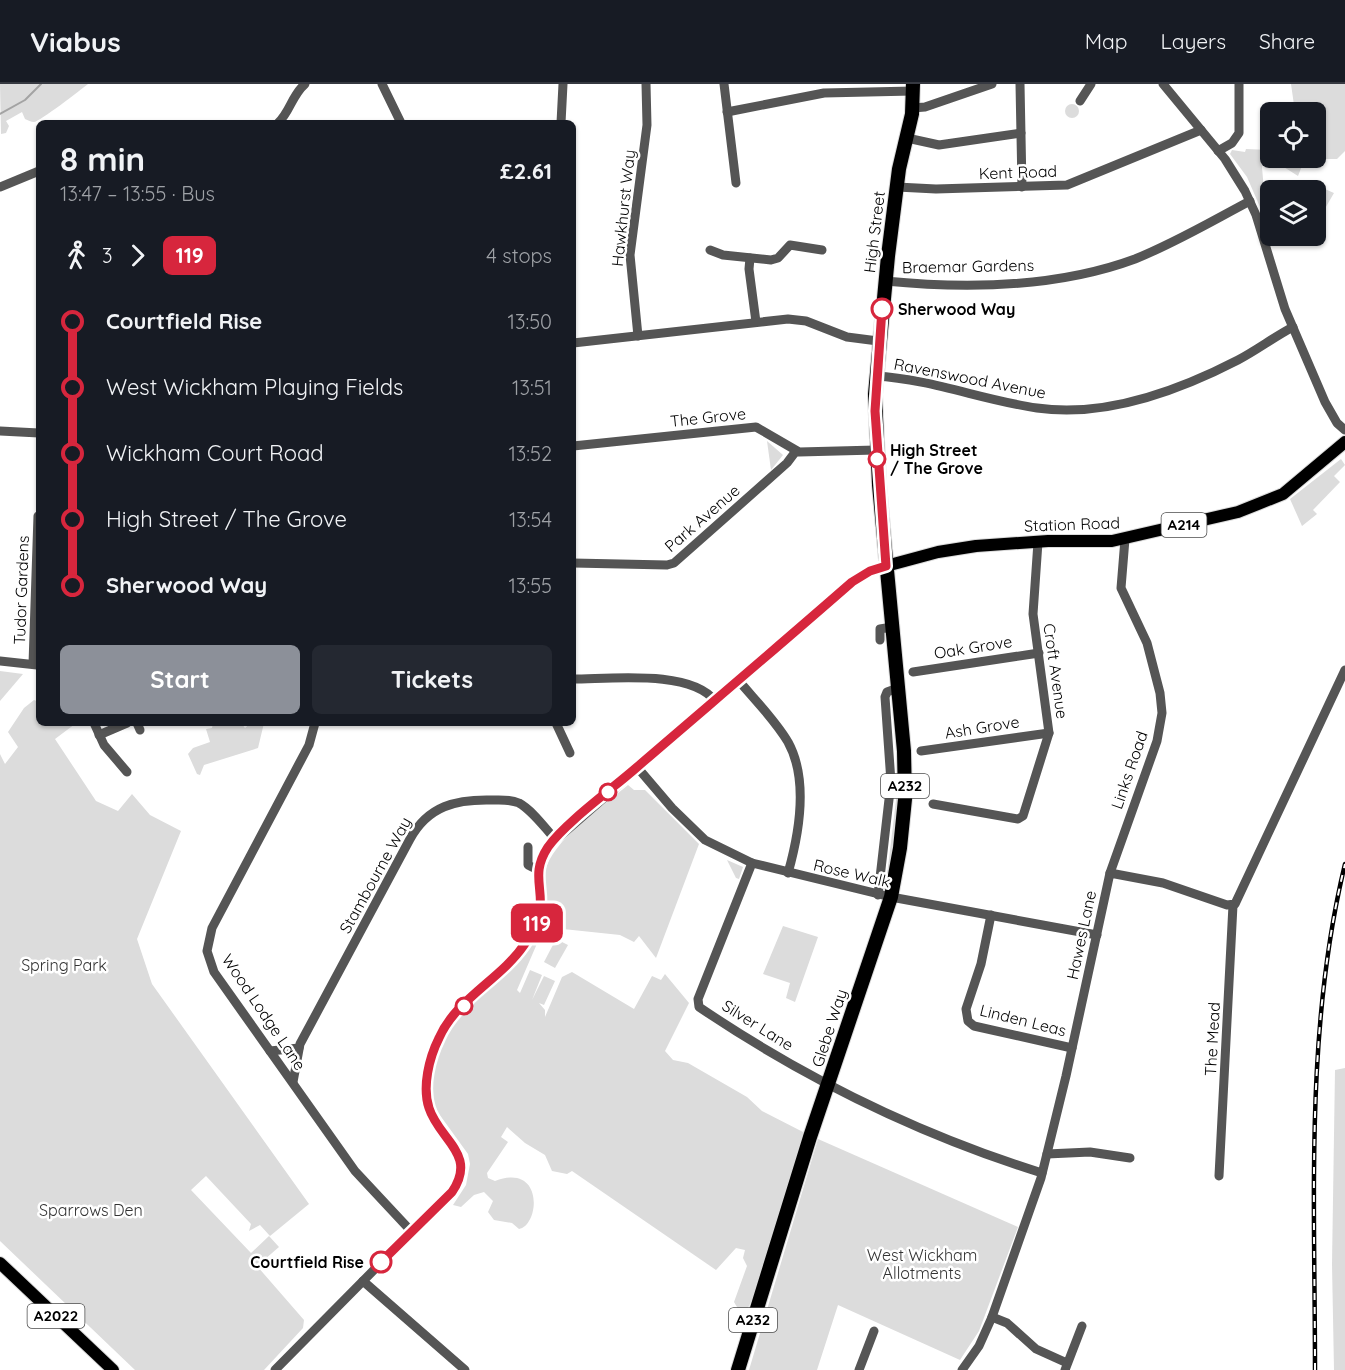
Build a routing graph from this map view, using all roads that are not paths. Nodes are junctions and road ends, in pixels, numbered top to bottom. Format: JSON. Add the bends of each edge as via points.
{"nodes":[{"id":1,"x":304,"y":84,"type":"edge"},
{"id":2,"x":382,"y":84,"type":"edge"},
{"id":3,"x":563,"y":84,"type":"edge"},
{"id":4,"x":646,"y":84,"type":"edge"},
{"id":5,"x":724,"y":84,"type":"edge"},
{"id":6,"x":992,"y":84,"type":"edge"},
{"id":7,"x":1020,"y":84,"type":"edge"},
{"id":8,"x":1091,"y":84,"type":"edge"},
{"id":9,"x":1163,"y":84,"type":"edge"},
{"id":10,"x":1239,"y":84,"type":"edge"},
{"id":11,"x":913,"y":87,"type":"edge"},
{"id":12,"x":1080,"y":101,"type":"dead end"},
{"id":13,"x":913,"y":108,"type":"junction"},
{"id":14,"x":727,"y":112,"type":"junction"},
{"id":15,"x":283,"y":120,"type":"edge"},
{"id":16,"x":400,"y":120,"type":"edge"},
{"id":17,"x":561,"y":120,"type":"edge"},
{"id":18,"x":1201,"y":130,"type":"junction"},
{"id":19,"x":1021,"y":133,"type":"junction"},
{"id":20,"x":907,"y":138,"type":"junction"},
{"id":21,"x":1218,"y":151,"type":"junction"},
{"id":22,"x":36,"y":172,"type":"edge"},
{"id":23,"x":736,"y":183,"type":"dead end"},
{"id":24,"x":0,"y":187,"type":"edge"},
{"id":25,"x":897,"y":187,"type":"junction"},
{"id":26,"x":1022,"y":188,"type":"junction"},
{"id":27,"x":1250,"y":201,"type":"junction"},
{"id":28,"x":710,"y":250,"type":"dead end"},
{"id":29,"x":822,"y":250,"type":"dead end"},
{"id":30,"x":750,"y":258,"type":"junction"},
{"id":31,"x":885,"y":281,"type":"junction"},
{"id":32,"x":756,"y":322,"type":"junction"},
{"id":33,"x":1293,"y":327,"type":"junction"},
{"id":34,"x":638,"y":336,"type":"junction"},
{"id":35,"x":878,"y":341,"type":"junction"},
{"id":36,"x":576,"y":343,"type":"edge"},
{"id":37,"x":875,"y":376,"type":"junction"},
{"id":38,"x":1345,"y":430,"type":"edge"},
{"id":39,"x":0,"y":431,"type":"edge"},
{"id":40,"x":36,"y":433,"type":"edge"},
{"id":41,"x":1345,"y":442,"type":"edge"},
{"id":42,"x":576,"y":446,"type":"edge"},
{"id":43,"x":876,"y":450,"type":"junction"},
{"id":44,"x":796,"y":451,"type":"junction"},
{"id":45,"x":1125,"y":539,"type":"junction"},
{"id":46,"x":1038,"y":542,"type":"junction"},
{"id":47,"x":576,"y":563,"type":"edge"},
{"id":48,"x":886,"y":566,"type":"junction"},
{"id":49,"x":892,"y":627,"type":"junction"},
{"id":50,"x":880,"y":640,"type":"dead end"},
{"id":51,"x":1039,"y":653,"type":"junction"},
{"id":52,"x":0,"y":661,"type":"edge"},
{"id":53,"x":36,"y":665,"type":"edge"},
{"id":54,"x":1345,"y":670,"type":"edge"},
{"id":55,"x":913,"y":672,"type":"dead end"},
{"id":56,"x":576,"y":679,"type":"edge"},
{"id":57,"x":739,"y":681,"type":"junction"},
{"id":58,"x":715,"y":701,"type":"junction"},
{"id":59,"x":95,"y":726,"type":"edge"},
{"id":60,"x":121,"y":726,"type":"edge"},
{"id":61,"x":314,"y":726,"type":"edge"},
{"id":62,"x":557,"y":726,"type":"edge"},
{"id":63,"x":1049,"y":733,"type":"junction"},
{"id":64,"x":99,"y":735,"type":"junction"},
{"id":65,"x":921,"y":751,"type":"dead end"},
{"id":66,"x":570,"y":753,"type":"dead end"},
{"id":67,"x":637,"y":767,"type":"junction"},
{"id":68,"x":127,"y":772,"type":"dead end"},
{"id":69,"x":933,"y":804,"type":"dead end"},
{"id":70,"x":555,"y":839,"type":"junction"},
{"id":71,"x":528,"y":847,"type":"dead end"},
{"id":72,"x":752,"y":863,"type":"junction"},
{"id":73,"x":538,"y":870,"type":"junction"},
{"id":74,"x":788,"y":873,"type":"junction"},
{"id":75,"x":1110,"y":873,"type":"junction"},
{"id":76,"x":884,"y":896,"type":"junction"},
{"id":77,"x":1233,"y":905,"type":"junction"},
{"id":78,"x":990,"y":915,"type":"junction"},
{"id":79,"x":1097,"y":935,"type":"junction"},
{"id":80,"x":298,"y":1048,"type":"junction"},
{"id":81,"x":1072,"y":1048,"type":"junction"},
{"id":82,"x":270,"y":1052,"type":"junction"},
{"id":83,"x":293,"y":1082,"type":"junction"},
{"id":84,"x":828,"y":1085,"type":"junction"},
{"id":85,"x":1047,"y":1154,"type":"junction"},
{"id":86,"x":1130,"y":1158,"type":"dead end"},
{"id":87,"x":1042,"y":1173,"type":"junction"},
{"id":88,"x":1219,"y":1176,"type":"dead end"},
{"id":89,"x":411,"y":1231,"type":"junction"},
{"id":90,"x":0,"y":1263,"type":"edge"},
{"id":91,"x":363,"y":1281,"type":"junction"},
{"id":92,"x":992,"y":1317,"type":"junction"},
{"id":93,"x":1082,"y":1326,"type":"dead end"},
{"id":94,"x":874,"y":1331,"type":"dead end"},
{"id":95,"x":1066,"y":1366,"type":"edge"},
{"id":96,"x":113,"y":1370,"type":"edge"},
{"id":97,"x":275,"y":1370,"type":"edge"},
{"id":98,"x":465,"y":1370,"type":"edge"},
{"id":99,"x":738,"y":1370,"type":"edge"},
{"id":100,"x":859,"y":1370,"type":"edge"},
{"id":101,"x":962,"y":1370,"type":"edge"}],
"edges":[{"from":1,"to":15,"type":"street"},
{"from":2,"to":16,"type":"street"},
{"from":3,"to":17,"type":"street"},
{"from":4,"to":34,"type":"street","name":"Hawkhurst Way","via":[[647,125],[630,255]]},
{"from":5,"to":14,"type":"street"},
{"from":6,"to":13,"type":"street"},
{"from":7,"to":19,"type":"street"},
{"from":8,"to":12,"type":"street"},
{"from":9,"to":18,"type":"street"},
{"from":10,"to":21,"type":"street","via":[[1239,134]]},
{"from":11,"to":13,"type":"highway","name":"High Street","number":"A232"},
{"from":11,"to":14,"type":"street","via":[[815,95]]},
{"from":13,"to":20,"type":"highway","name":"High Street","number":"A232"},
{"from":14,"to":23,"type":"street"},
{"from":18,"to":21,"type":"street"},
{"from":18,"to":26,"type":"street","name":"Kent Road","via":[[1072,184]]},
{"from":19,"to":20,"type":"street","via":[[939,145]]},
{"from":19,"to":26,"type":"street"},
{"from":20,"to":25,"type":"highway","name":"High Street","number":"A232"},
{"from":21,"to":27,"type":"street"},
{"from":22,"to":24,"type":"street"},
{"from":25,"to":26,"type":"street","name":"Kent Road"},
{"from":25,"to":31,"type":"highway","name":"High Street","number":"A232"},
{"from":27,"to":31,"type":"street","name":"Braemar Gardens","via":[[1149,253],[1094,271],[1014,284]]},
{"from":27,"to":33,"type":"street"},
{"from":28,"to":30,"type":"street"},
{"from":29,"to":30,"type":"street","via":[[790,245],[775,260]]},
{"from":30,"to":32,"type":"street"},
{"from":31,"to":35,"type":"highway","name":"High Street","number":"A232"},
{"from":32,"to":34,"type":"street"},
{"from":32,"to":35,"type":"street","via":[[800,320],[847,337]]},
{"from":33,"to":37,"type":"street","name":"Ravenswood Avenue","via":[[1235,361],[1176,387],[1090,409],[1035,408],[928,382]]},
{"from":33,"to":38,"type":"street","via":[[1328,407]]},
{"from":34,"to":36,"type":"street"},
{"from":35,"to":37,"type":"highway","name":"High Street","number":"A232"},
{"from":37,"to":43,"type":"highway","name":"High Street","number":"A232"},
{"from":39,"to":40,"type":"street"},
{"from":41,"to":45,"type":"main road","name":"Station Road","number":"A214","via":[[1311,474],[1274,499]]},
{"from":42,"to":44,"type":"street","name":"The Grove","via":[[756,427]]},
{"from":43,"to":44,"type":"street"},
{"from":43,"to":48,"type":"highway","name":"High Street","number":"A232"},
{"from":44,"to":47,"type":"street","name":"Park Avenue","via":[[787,464],[674,563]]},
{"from":45,"to":46,"type":"main road","name":"Station Road","number":"A214"},
{"from":45,"to":75,"type":"street","name":"Links Road","via":[[1121,588],[1149,647],[1162,713],[1157,741]]},
{"from":46,"to":48,"type":"main road","name":"Station Road","number":"A214","via":[[958,548]]},
{"from":46,"to":51,"type":"street","name":"Croft Avenue","via":[[1033,609]]},
{"from":48,"to":49,"type":"highway","name":"Glebe Way","number":"A232"},
{"from":48,"to":57,"type":"street","via":[[852,582]]},
{"from":49,"to":50,"type":"street","via":[[880,629]]},
{"from":49,"to":76,"type":"highway","name":"Glebe Way","number":"A232","via":[[902,830]]},
{"from":51,"to":55,"type":"street","name":"Oak Grove"},
{"from":51,"to":63,"type":"street","name":"Croft Avenue"},
{"from":52,"to":53,"type":"street"},
{"from":54,"to":77,"type":"street","via":[[1239,900]]},
{"from":56,"to":58,"type":"street","via":[[676,681],[700,689]]},
{"from":57,"to":58,"type":"street"},
{"from":57,"to":74,"type":"street","via":[[783,735],[794,760],[799,802]]},
{"from":58,"to":67,"type":"street"},
{"from":59,"to":64,"type":"street"},
{"from":60,"to":64,"type":"street"},
{"from":61,"to":82,"type":"street","name":"Wood Lodge Lane","via":[[310,744],[216,919],[207,946],[214,972]]},
{"from":62,"to":66,"type":"street"},
{"from":63,"to":65,"type":"street","name":"Ash Grove"},
{"from":63,"to":69,"type":"street","name":"Croft Avenue","via":[[1022,818]]},
{"from":64,"to":68,"type":"street"},
{"from":67,"to":70,"type":"street"},
{"from":67,"to":72,"type":"street","name":"Rose Walk","via":[[708,843]]},
{"from":70,"to":73,"type":"street"},
{"from":70,"to":80,"type":"street","name":"Stambourne Way","via":[[526,808],[510,800],[457,801],[428,815],[412,836]]},
{"from":71,"to":73,"type":"street","via":[[528,865]]},
{"from":72,"to":74,"type":"street","name":"Rose Walk"},
{"from":72,"to":84,"type":"street","name":"Silver Lane","via":[[698,1004]]},
{"from":73,"to":89,"type":"street","via":[[540,914],[533,932],[513,959],[449,1021],[434,1049],[427,1084],[428,1106],[457,1150],[460,1173],[452,1192]]},
{"from":74,"to":76,"type":"street","name":"Rose Walk"},
{"from":75,"to":77,"type":"street","name":"Hawes Lane","via":[[1155,881]]},
{"from":75,"to":79,"type":"street","name":"Hawes Lane"},
{"from":76,"to":78,"type":"street","name":"Rose Walk"},
{"from":76,"to":84,"type":"highway","name":"Glebe Way","number":"A232"},
{"from":77,"to":88,"type":"street","name":"The Mead"},
{"from":78,"to":79,"type":"street","name":"Rose Walk"},
{"from":78,"to":81,"type":"street","name":"Linden Leas","via":[[981,964],[966,1010],[968,1021],[979,1027]]},
{"from":79,"to":81,"type":"street","name":"Hawes Lane"},
{"from":80,"to":82,"type":"street"},
{"from":80,"to":83,"type":"street","name":"Stambourne Way"},
{"from":81,"to":85,"type":"street","name":"Hawes Lane"},
{"from":82,"to":83,"type":"street","name":"Wood Lodge Lane"},
{"from":83,"to":89,"type":"street","name":"Wood Lodge Lane","via":[[355,1171]]},
{"from":84,"to":87,"type":"street","name":"Silver Lane","via":[[986,1154]]},
{"from":84,"to":99,"type":"highway","name":"Glebe Way","number":"A232"},
{"from":85,"to":86,"type":"street","via":[[1090,1152]]},
{"from":85,"to":87,"type":"street","name":"Hawes Lane"},
{"from":87,"to":92,"type":"street","name":"Hawes Lane"},
{"from":89,"to":91,"type":"street"},
{"from":90,"to":96,"type":"main road","number":"A2022"},
{"from":91,"to":97,"type":"street"},
{"from":91,"to":98,"type":"street"},
{"from":92,"to":95,"type":"street","via":[[1007,1323],[1036,1349]]},
{"from":92,"to":101,"type":"street","name":"Hawes Lane"},
{"from":93,"to":95,"type":"street"},
{"from":94,"to":100,"type":"street"}]}
